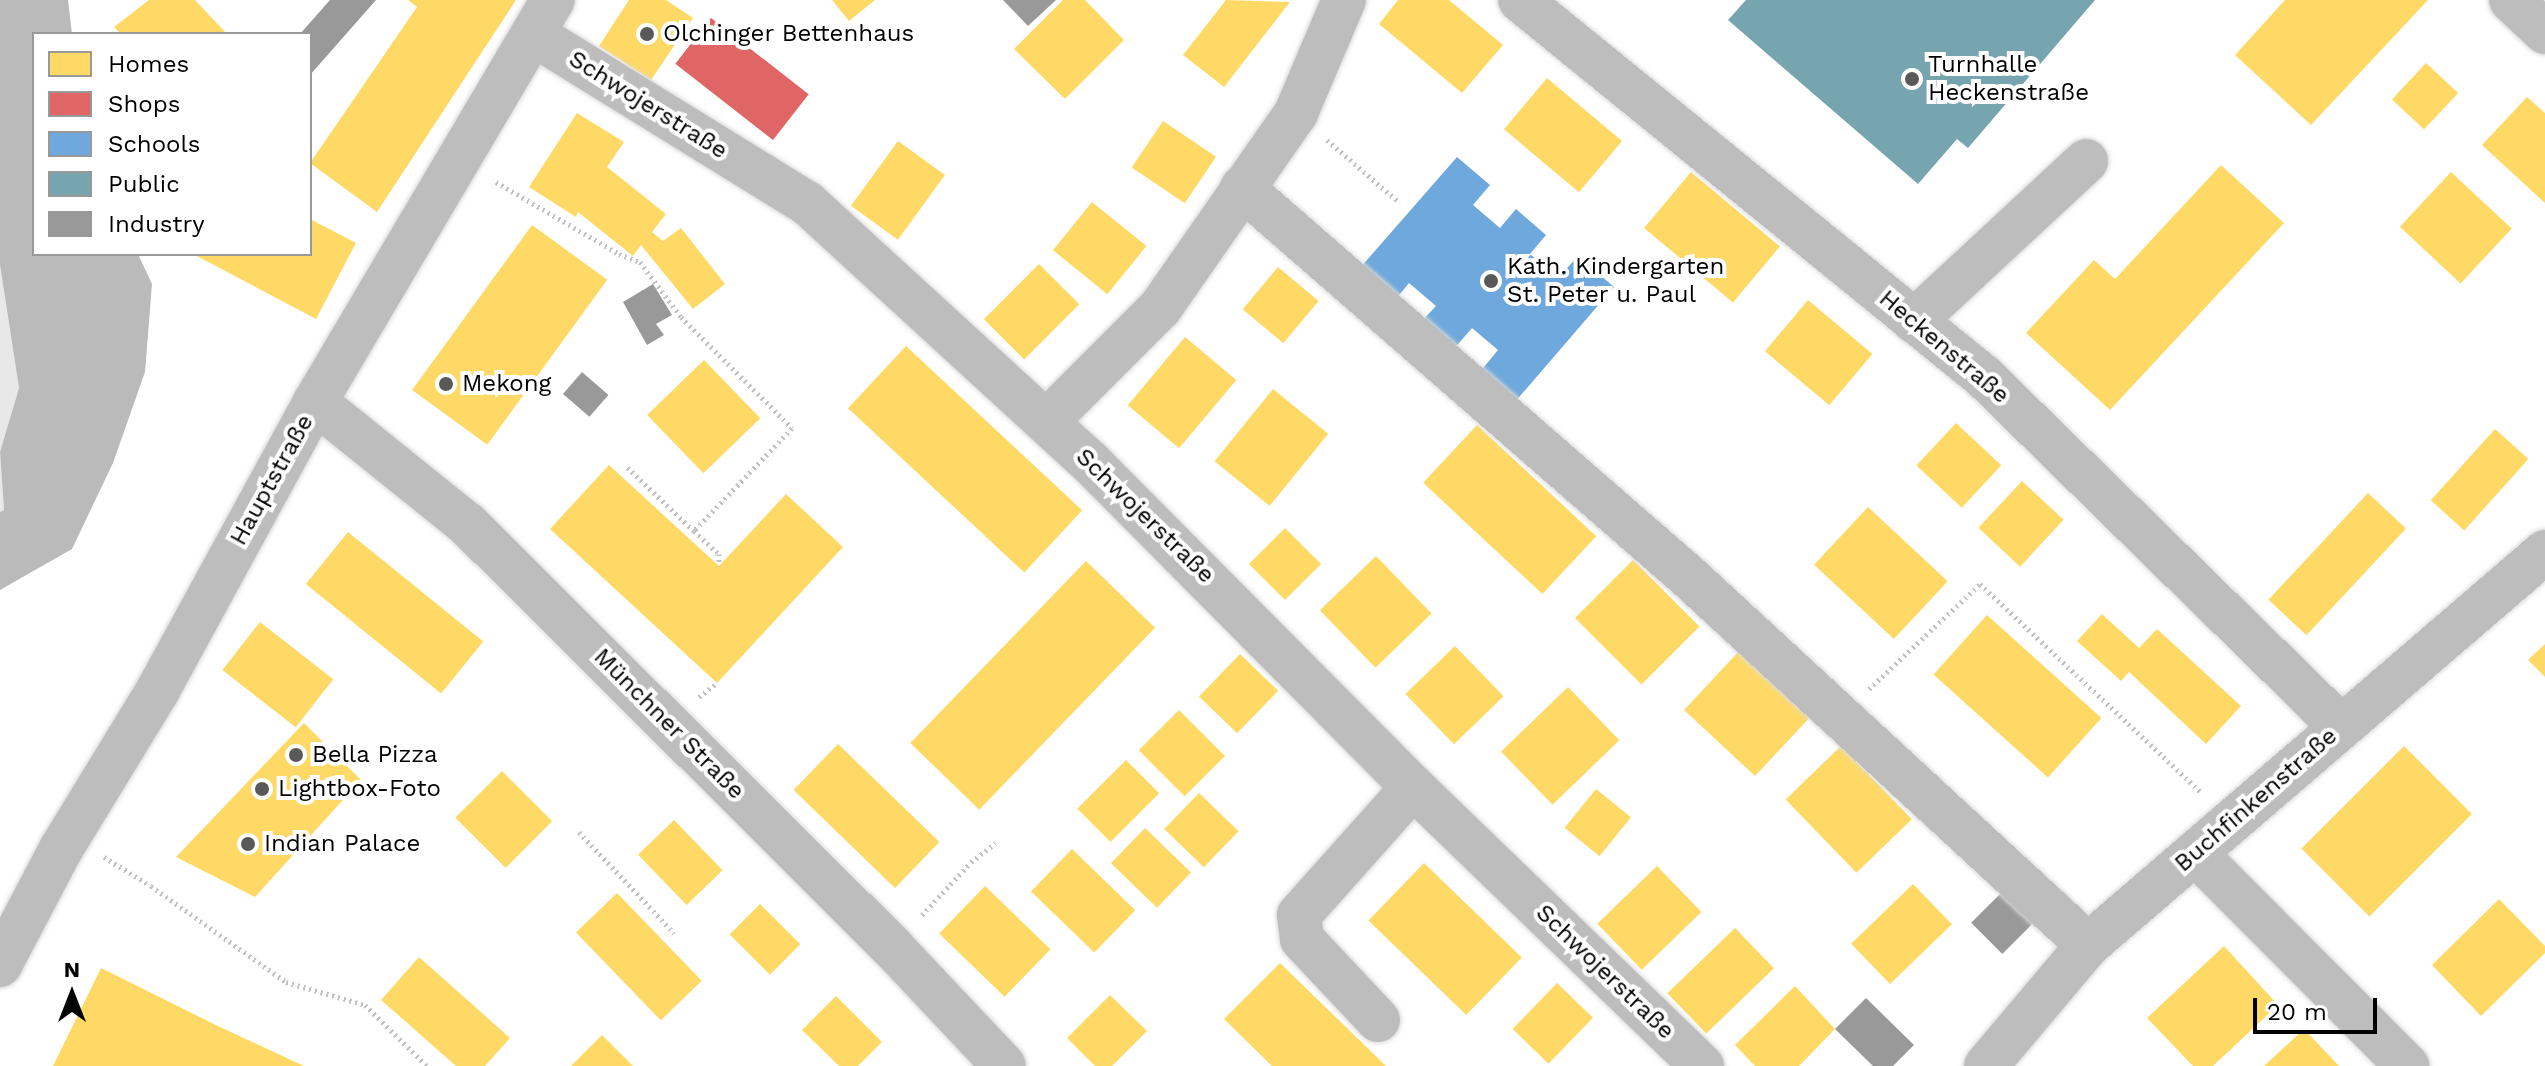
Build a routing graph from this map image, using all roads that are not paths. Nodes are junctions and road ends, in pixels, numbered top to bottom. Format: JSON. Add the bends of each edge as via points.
{"nodes":[{"id":1,"x":1344,"y":0,"type":"edge"},
{"id":2,"x":1520,"y":0,"type":"edge"},
{"id":3,"x":2511,"y":0,"type":"edge"},
{"id":4,"x":543,"y":17,"type":"edge"},
{"id":5,"x":2545,"y":32,"type":"edge"},
{"id":6,"x":2086,"y":161,"type":"dead end"},
{"id":7,"x":1242,"y":188,"type":"junction"},
{"id":8,"x":1914,"y":321,"type":"junction"},
{"id":9,"x":315,"y":402,"type":"junction"},
{"id":10,"x":1047,"y":421,"type":"junction"},
{"id":11,"x":2545,"y":552,"type":"edge"},
{"id":12,"x":2340,"y":726,"type":"junction"},
{"id":13,"x":1413,"y":787,"type":"junction"},
{"id":14,"x":2195,"y":853,"type":"junction"},
{"id":15,"x":2088,"y":945,"type":"junction"},
{"id":16,"x":0,"y":965,"type":"edge"},
{"id":17,"x":1378,"y":1020,"type":"dead end"},
{"id":18,"x":1004,"y":1066,"type":"edge"},
{"id":19,"x":1702,"y":1066,"type":"edge"},
{"id":20,"x":1986,"y":1066,"type":"edge"},
{"id":21,"x":2407,"y":1066,"type":"edge"}],
"edges":[{"from":1,"to":7,"type":"street","via":[[1296,113]]},
{"from":2,"to":8,"type":"street","name":"Heckenstraße"},
{"from":3,"to":5,"type":"street"},
{"from":4,"to":9,"type":"street","name":"Hauptstraße"},
{"from":4,"to":10,"type":"street","name":"Schwojerstraße","via":[[807,203]]},
{"from":6,"to":8,"type":"street"},
{"from":7,"to":10,"type":"street","via":[[1160,308]]},
{"from":7,"to":15,"type":"street","via":[[1690,578]]},
{"from":8,"to":12,"type":"street","name":"Heckenstraße","via":[[1984,377]]},
{"from":9,"to":16,"type":"street","name":"Hauptstraße"},
{"from":9,"to":18,"type":"street","name":"Münchner Straße","via":[[467,524],[892,947]]},
{"from":10,"to":13,"type":"street","name":"Schwojerstraße"},
{"from":11,"to":12,"type":"street","name":"Buchfinkenstraße"},
{"from":12,"to":14,"type":"street","name":"Buchfinkenstraße"},
{"from":13,"to":17,"type":"street","via":[[1299,915],[1302,939]]},
{"from":13,"to":19,"type":"street","name":"Schwojerstraße"},
{"from":14,"to":15,"type":"street","name":"Buchfinkenstraße"},
{"from":14,"to":21,"type":"street"},
{"from":15,"to":20,"type":"street","name":"Buchfinkenstraße"}]}
